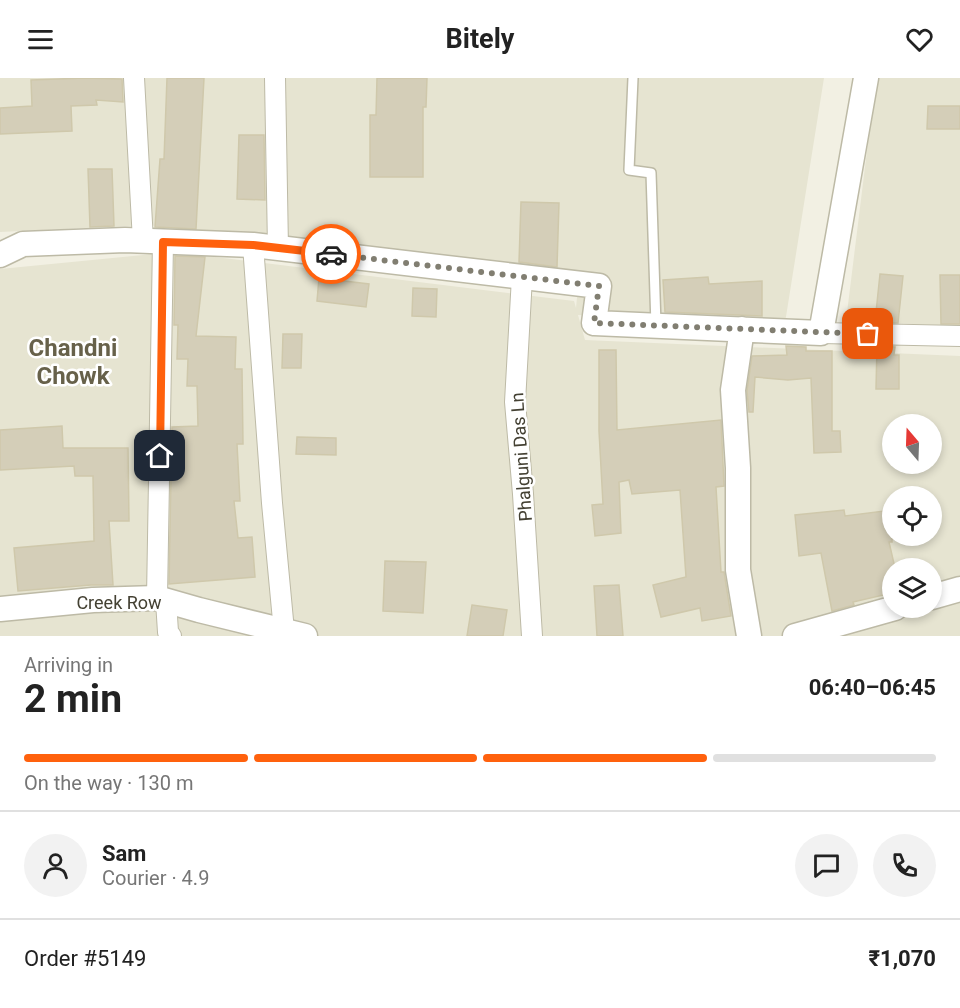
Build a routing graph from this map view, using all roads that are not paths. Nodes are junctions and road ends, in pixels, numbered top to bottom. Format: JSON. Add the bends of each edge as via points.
{"nodes":[{"id":1,"x":134,"y":78,"type":"edge"},
{"id":2,"x":275,"y":78,"type":"edge"},
{"id":3,"x":633,"y":78,"type":"edge"},
{"id":4,"x":866,"y":78,"type":"edge"},
{"id":5,"x":153,"y":242,"type":"junction"},
{"id":6,"x":253,"y":245,"type":"junction"},
{"id":7,"x":278,"y":248,"type":"junction"},
{"id":8,"x":0,"y":255,"type":"edge"},
{"id":9,"x":522,"y":277,"type":"junction"},
{"id":10,"x":656,"y":326,"type":"junction"},
{"id":11,"x":742,"y":329,"type":"junction"},
{"id":12,"x":821,"y":333,"type":"junction"},
{"id":13,"x":960,"y":336,"type":"edge"},
{"id":14,"x":960,"y":589,"type":"edge"},
{"id":15,"x":942,"y":594,"type":"edge"},
{"id":16,"x":162,"y":600,"type":"junction"},
{"id":17,"x":0,"y":609,"type":"edge"},
{"id":18,"x":882,"y":612,"type":"edge"},
{"id":19,"x":294,"y":633,"type":"edge"},
{"id":20,"x":171,"y":636,"type":"edge"},
{"id":21,"x":532,"y":636,"type":"edge"},
{"id":22,"x":749,"y":636,"type":"edge"},
{"id":23,"x":795,"y":636,"type":"edge"}],
"edges":[{"from":1,"to":5,"type":"street"},
{"from":2,"to":7,"type":"street"},
{"from":3,"to":10,"type":"lane","via":[[628,170],[651,173]]},
{"from":4,"to":12,"type":"street"},
{"from":5,"to":6,"type":"street"},
{"from":5,"to":8,"type":"street","via":[[23,244]]},
{"from":5,"to":16,"type":"street"},
{"from":6,"to":7,"type":"street"},
{"from":6,"to":19,"type":"street","via":[[272,503]]},
{"from":7,"to":9,"type":"street"},
{"from":9,"to":10,"type":"street","via":[[599,286],[594,323]]},
{"from":9,"to":21,"type":"street","name":"Phalguni Das Ln","via":[[515,402]]},
{"from":10,"to":11,"type":"street"},
{"from":11,"to":12,"type":"street"},
{"from":11,"to":22,"type":"street","via":[[733,390],[738,570]]},
{"from":12,"to":13,"type":"street"},
{"from":14,"to":15,"type":"street"},
{"from":16,"to":17,"type":"street","name":"Creek Row","via":[[93,600]]},
{"from":16,"to":19,"type":"street","name":"Creek Row"},
{"from":16,"to":20,"type":"street"},
{"from":18,"to":23,"type":"street"}]}
